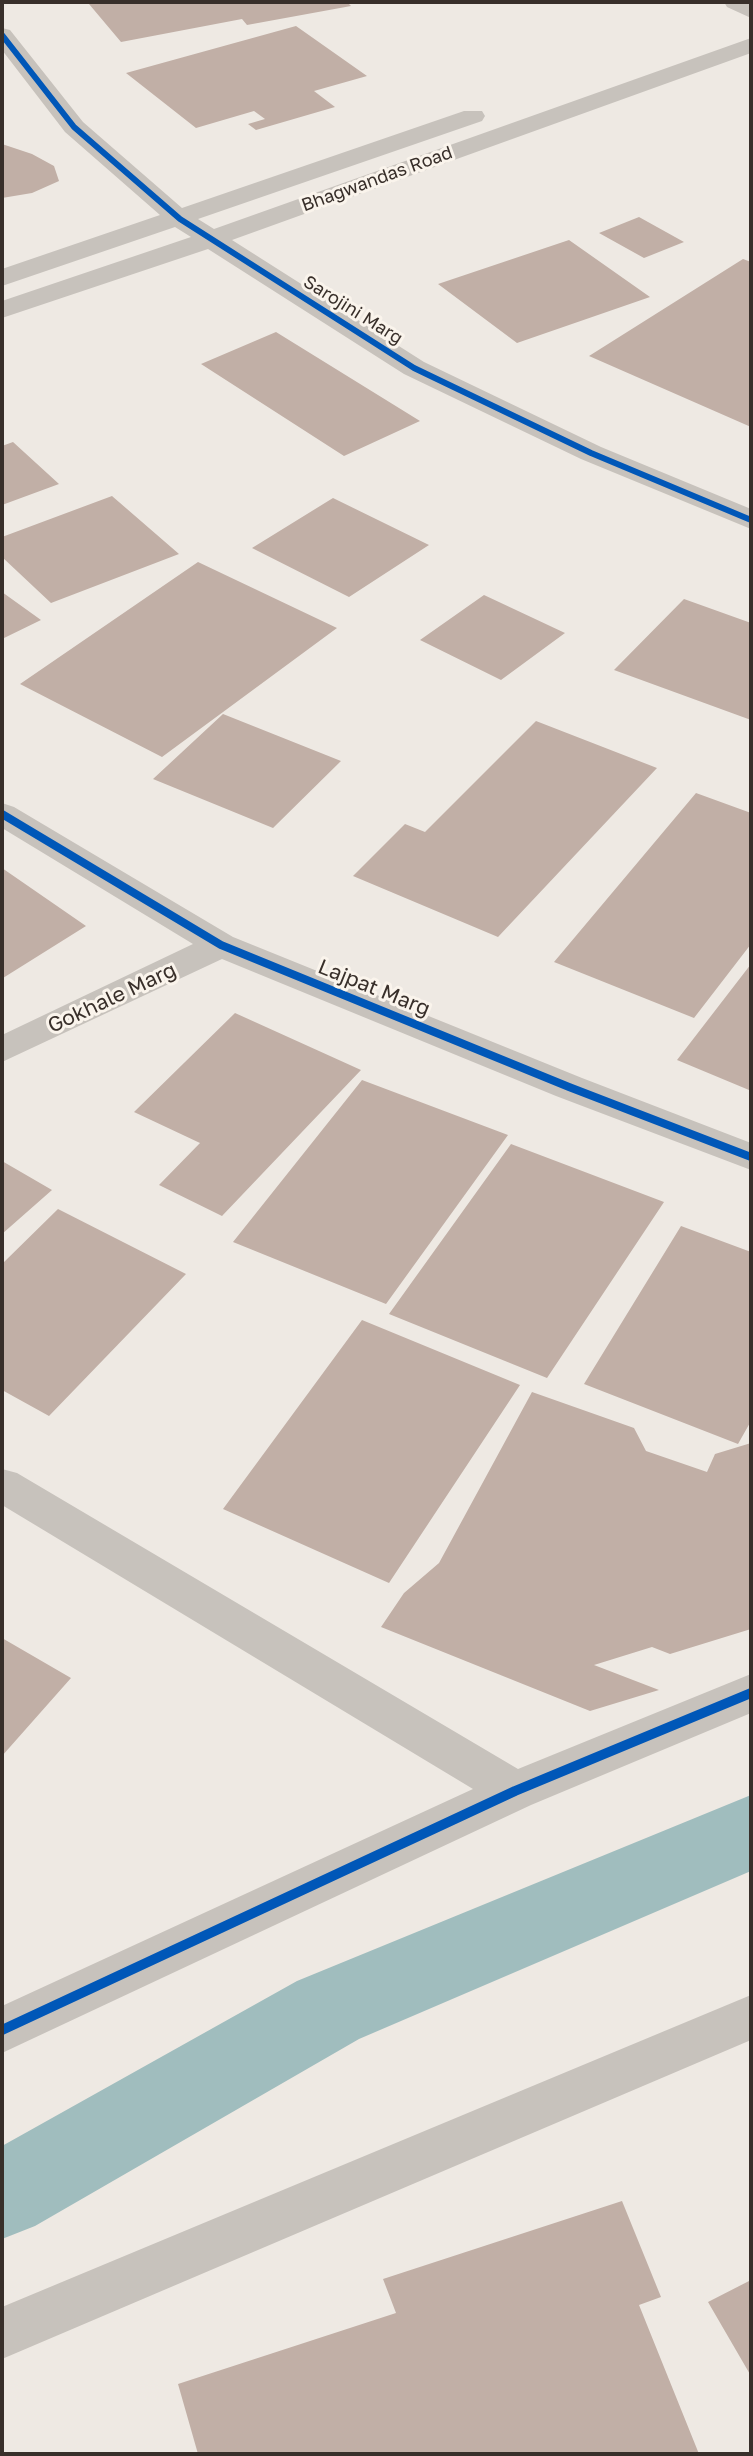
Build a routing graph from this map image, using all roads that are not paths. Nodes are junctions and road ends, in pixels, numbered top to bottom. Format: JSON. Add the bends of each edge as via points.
{"nodes":[{"id":1,"x":735,"y":2,"type":"edge"},
{"id":2,"x":751,"y":10,"type":"edge"},
{"id":3,"x":751,"y":19,"type":"edge"},
{"id":4,"x":725,"y":28,"type":"dead end"},
{"id":5,"x":2,"y":35,"type":"edge"},
{"id":6,"x":751,"y":45,"type":"edge"},
{"id":7,"x":492,"y":110,"type":"dead end"},
{"id":8,"x":180,"y":219,"type":"junction"},
{"id":9,"x":211,"y":239,"type":"junction"},
{"id":10,"x":2,"y":278,"type":"edge"},
{"id":11,"x":2,"y":310,"type":"edge"},
{"id":12,"x":751,"y":520,"type":"edge"},
{"id":13,"x":2,"y":814,"type":"edge"},
{"id":14,"x":221,"y":945,"type":"junction"},
{"id":15,"x":2,"y":1050,"type":"edge"},
{"id":16,"x":751,"y":1157,"type":"edge"},
{"id":17,"x":2,"y":1485,"type":"edge"},
{"id":18,"x":751,"y":1693,"type":"edge"},
{"id":19,"x":514,"y":1791,"type":"junction"},
{"id":20,"x":751,"y":2017,"type":"edge"},
{"id":21,"x":2,"y":2031,"type":"edge"},
{"id":22,"x":2,"y":2333,"type":"edge"}],
"edges":[{"from":1,"to":2,"type":"street"},
{"from":3,"to":4,"type":"street"},
{"from":5,"to":8,"type":"street","name":"Sarojini Marg","via":[[74,127]]},
{"from":6,"to":9,"type":"street","name":"Bhagwandas Road"},
{"from":7,"to":8,"type":"street","name":"Bhagwandas Road"},
{"from":8,"to":9,"type":"street","name":"Sarojini Marg"},
{"from":8,"to":10,"type":"street","name":"Bhagwandas Road"},
{"from":9,"to":11,"type":"street","name":"Bhagwandas Road"},
{"from":9,"to":12,"type":"street","name":"Sarojini Marg","via":[[414,368],[591,453]]},
{"from":13,"to":14,"type":"street","name":"Lajpat Marg"},
{"from":14,"to":15,"type":"street","name":"Gokhale Marg"},
{"from":14,"to":16,"type":"street","name":"Lajpat Marg"},
{"from":17,"to":19,"type":"street"},
{"from":18,"to":19,"type":"street"},
{"from":19,"to":21,"type":"street"},
{"from":20,"to":22,"type":"street"}]}
